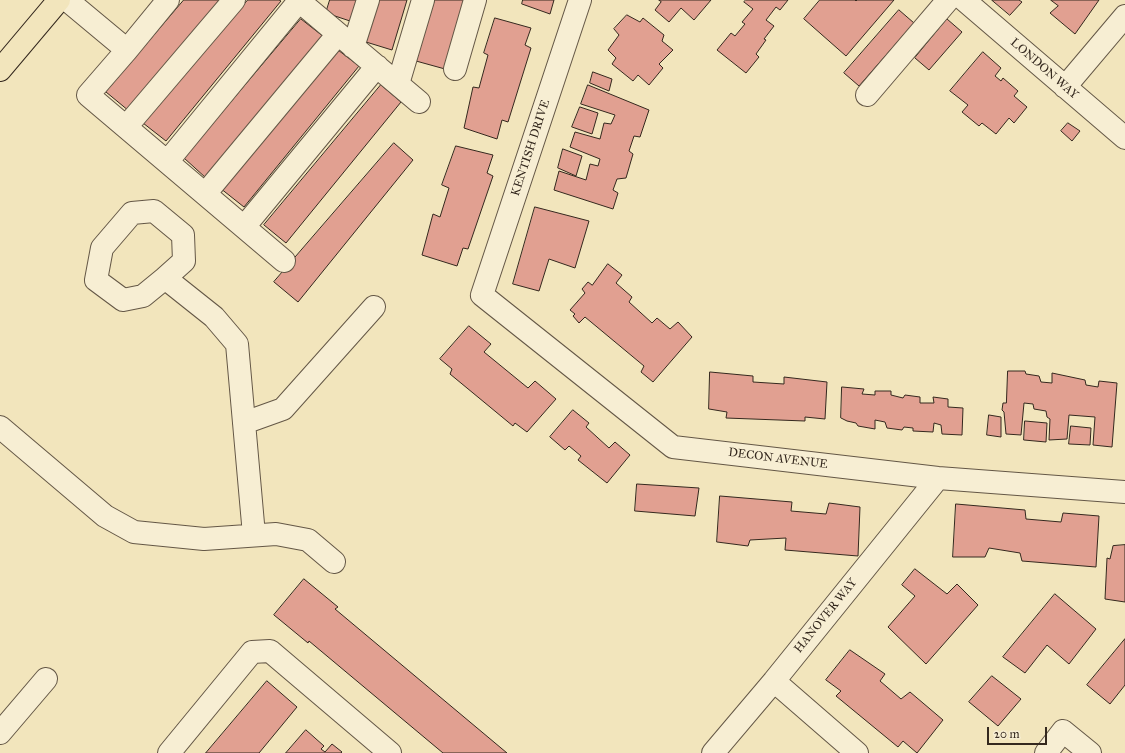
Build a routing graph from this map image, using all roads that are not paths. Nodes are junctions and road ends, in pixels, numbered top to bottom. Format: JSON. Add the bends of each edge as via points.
{"nodes":[{"id":1,"x":59,"y":0,"type":"edge"},
{"id":2,"x":67,"y":0,"type":"edge"},
{"id":3,"x":168,"y":0,"type":"edge"},
{"id":4,"x":234,"y":0,"type":"edge"},
{"id":5,"x":368,"y":0,"type":"edge"},
{"id":6,"x":423,"y":0,"type":"edge"},
{"id":7,"x":476,"y":0,"type":"edge"},
{"id":8,"x":580,"y":0,"type":"edge"},
{"id":9,"x":948,"y":0,"type":"edge"},
{"id":10,"x":964,"y":0,"type":"edge"},
{"id":11,"x":308,"y":4,"type":"edge"},
{"id":12,"x":1125,"y":16,"type":"edge"},
{"id":13,"x":346,"y":40,"type":"junction"},
{"id":14,"x":127,"y":50,"type":"junction"},
{"id":15,"x":377,"y":66,"type":"junction"},
{"id":16,"x":455,"y":69,"type":"dead end"},
{"id":17,"x":0,"y":70,"type":"edge"},
{"id":18,"x":398,"y":84,"type":"junction"},
{"id":19,"x":1065,"y":87,"type":"junction"},
{"id":20,"x":867,"y":96,"type":"dead end"},
{"id":21,"x":419,"y":102,"type":"dead end"},
{"id":22,"x":126,"y":127,"type":"junction"},
{"id":23,"x":1125,"y":138,"type":"edge"},
{"id":24,"x":167,"y":162,"type":"junction"},
{"id":25,"x":205,"y":194,"type":"junction"},
{"id":26,"x":244,"y":227,"type":"junction"},
{"id":27,"x":284,"y":261,"type":"dead end"},
{"id":28,"x":165,"y":278,"type":"dead end"},
{"id":29,"x":482,"y":295,"type":"joint"},
{"id":30,"x":374,"y":308,"type":"dead end"},
{"id":31,"x":244,"y":423,"type":"junction"},
{"id":32,"x":0,"y":427,"type":"edge"},
{"id":33,"x":938,"y":478,"type":"junction"},
{"id":34,"x":1125,"y":492,"type":"edge"},
{"id":35,"x":254,"y":536,"type":"junction"},
{"id":36,"x":334,"y":562,"type":"dead end"},
{"id":37,"x":46,"y":679,"type":"dead end"},
{"id":38,"x":774,"y":681,"type":"junction"},
{"id":39,"x":0,"y":734,"type":"edge"},
{"id":40,"x":168,"y":753,"type":"edge"},
{"id":41,"x":390,"y":753,"type":"edge"},
{"id":42,"x":713,"y":753,"type":"edge"},
{"id":43,"x":857,"y":753,"type":"edge"},
{"id":44,"x":1046,"y":753,"type":"edge"},
{"id":45,"x":1090,"y":753,"type":"edge"}],
"edges":[{"from":1,"to":17,"type":"main road"},
{"from":2,"to":14,"type":"street"},
{"from":3,"to":14,"type":"street"},
{"from":4,"to":22,"type":"street"},
{"from":5,"to":13,"type":"street"},
{"from":6,"to":18,"type":"street"},
{"from":7,"to":16,"type":"street"},
{"from":8,"to":29,"type":"street","name":"KENTISH DRIVE"},
{"from":9,"to":20,"type":"street"},
{"from":10,"to":19,"type":"street","name":"LONDON WAY"},
{"from":11,"to":13,"type":"street"},
{"from":11,"to":24,"type":"street"},
{"from":12,"to":19,"type":"street"},
{"from":13,"to":15,"type":"street"},
{"from":13,"to":25,"type":"street"},
{"from":14,"to":22,"type":"street","via":[[88,95]]},
{"from":15,"to":18,"type":"street"},
{"from":15,"to":26,"type":"street"},
{"from":18,"to":21,"type":"street"},
{"from":19,"to":23,"type":"street","name":"LONDON WAY"},
{"from":22,"to":24,"type":"street"},
{"from":24,"to":25,"type":"street"},
{"from":25,"to":26,"type":"street"},
{"from":26,"to":27,"type":"street"},
{"from":28,"to":31,"type":"street","via":[[214,317],[237,344]]},
{"from":29,"to":33,"type":"street","name":"DECON AVENUE","via":[[673,447]]},
{"from":30,"to":31,"type":"street","via":[[283,409]]},
{"from":31,"to":35,"type":"street"},
{"from":32,"to":35,"type":"street","via":[[105,516],[134,532],[204,539]]},
{"from":33,"to":34,"type":"street","name":"DECON AVENUE"},
{"from":33,"to":38,"type":"street","name":"HANOVER WAY"},
{"from":35,"to":36,"type":"street","via":[[276,534],[308,540]]},
{"from":37,"to":39,"type":"street"},
{"from":38,"to":42,"type":"street","name":"HANOVER WAY"},
{"from":38,"to":43,"type":"street"},
{"from":40,"to":41,"type":"street","via":[[252,652],[270,651]]},
{"from":44,"to":45,"type":"street","via":[[1063,732]]}]}
